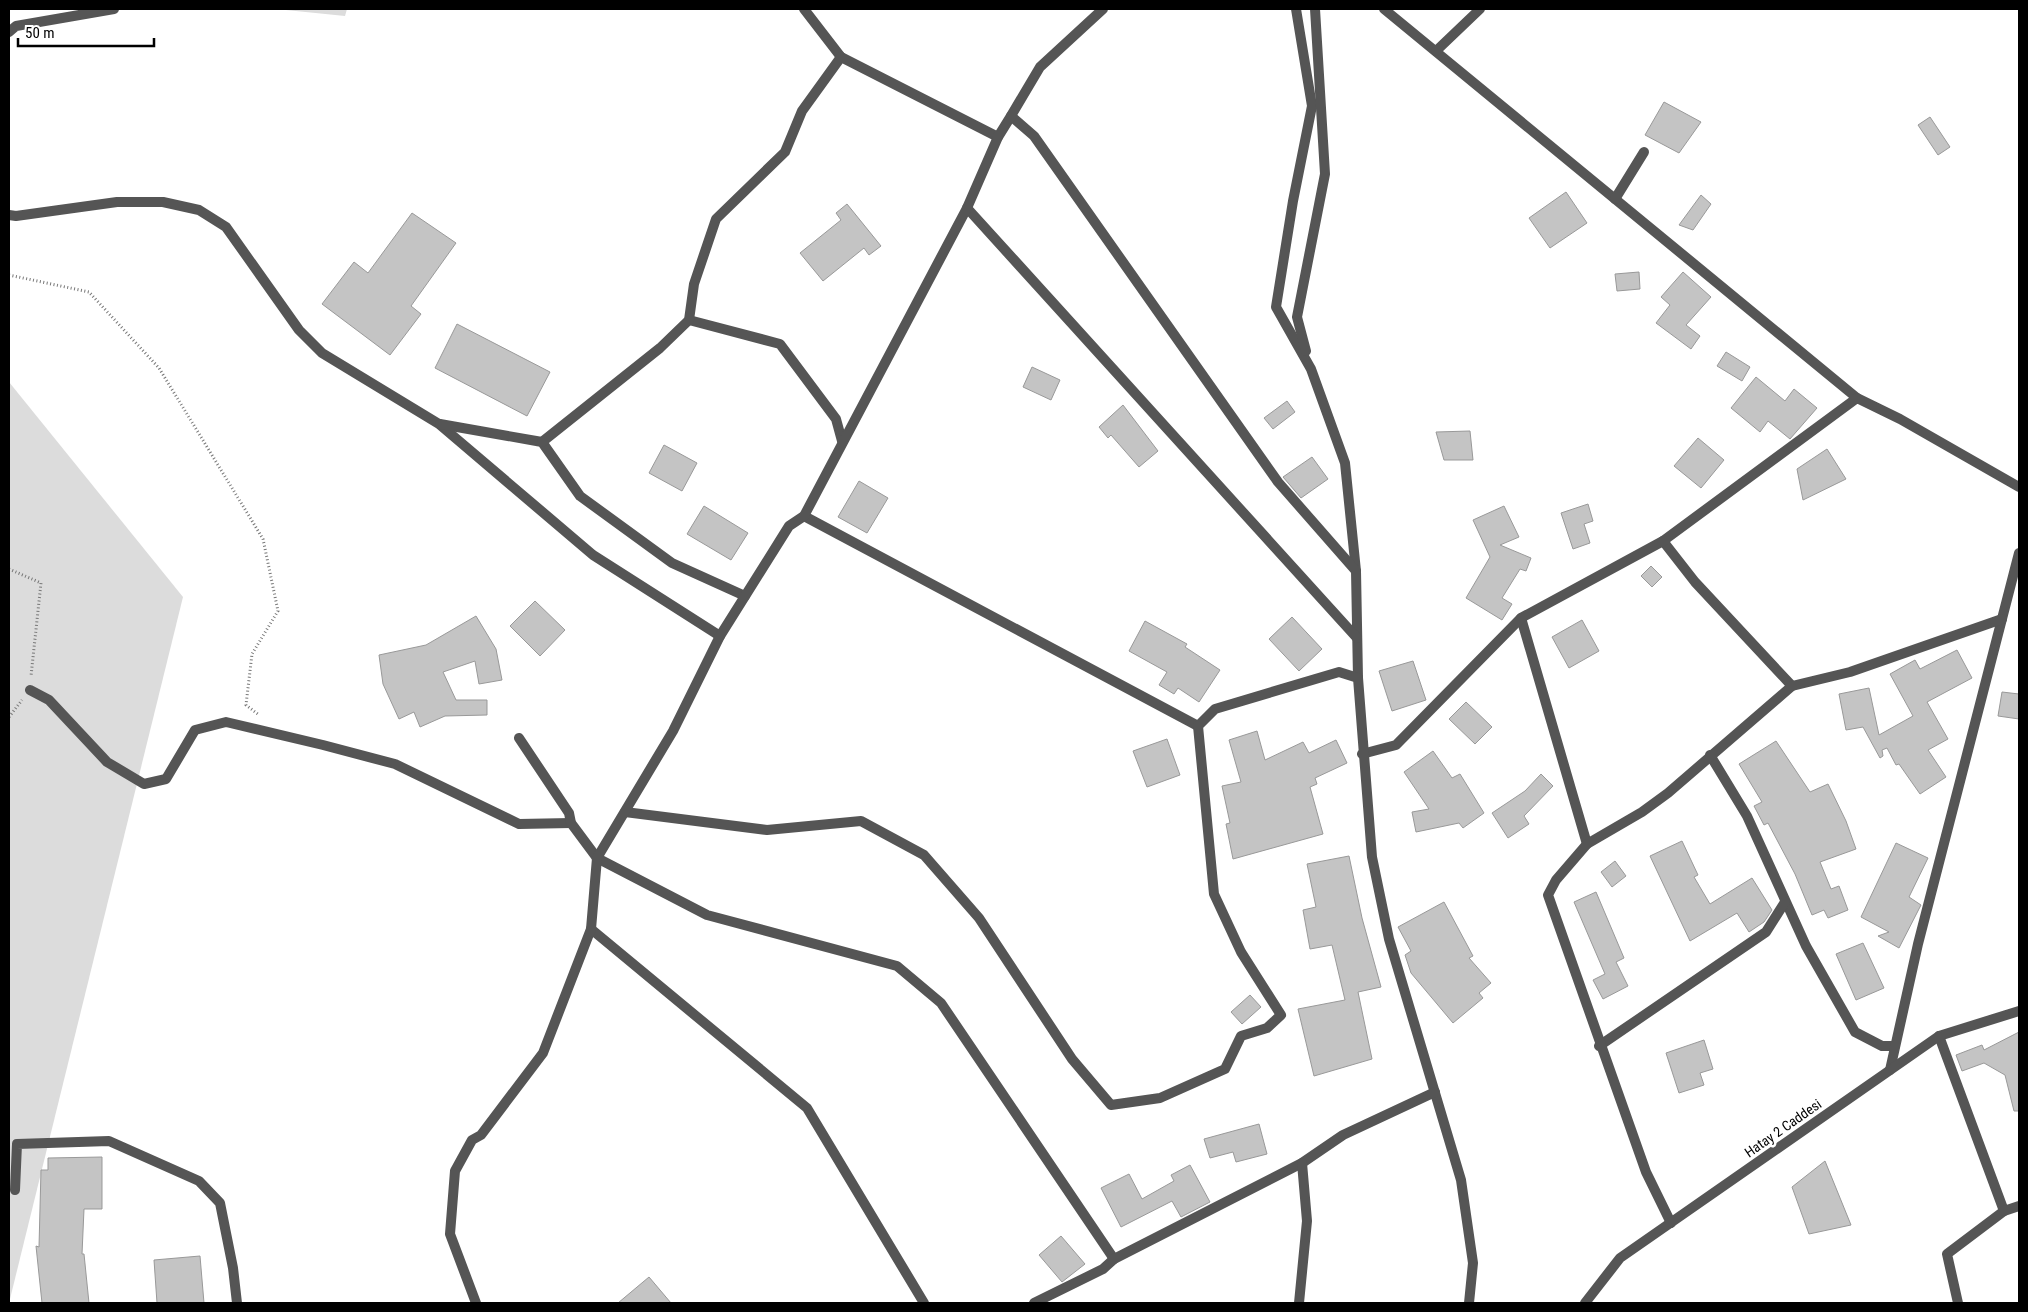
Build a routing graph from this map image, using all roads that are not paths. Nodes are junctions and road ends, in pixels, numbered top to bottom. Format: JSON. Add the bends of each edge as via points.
{"nodes":[{"id":1,"x":114,"y":9,"type":"edge"},
{"id":2,"x":804,"y":9,"type":"edge"},
{"id":3,"x":1103,"y":9,"type":"edge"},
{"id":4,"x":1296,"y":9,"type":"edge"},
{"id":5,"x":1315,"y":9,"type":"edge"},
{"id":6,"x":1384,"y":9,"type":"edge"},
{"id":7,"x":1480,"y":9,"type":"edge"},
{"id":8,"x":11,"y":26,"type":"edge"},
{"id":9,"x":1436,"y":51,"type":"junction"},
{"id":10,"x":841,"y":57,"type":"junction"},
{"id":11,"x":1011,"y":116,"type":"junction"},
{"id":12,"x":998,"y":136,"type":"junction"},
{"id":13,"x":1644,"y":152,"type":"dead end"},
{"id":14,"x":1615,"y":199,"type":"junction"},
{"id":15,"x":967,"y":208,"type":"junction"},
{"id":16,"x":9,"y":215,"type":"edge"},
{"id":17,"x":690,"y":320,"type":"junction"},
{"id":18,"x":1857,"y":398,"type":"junction"},
{"id":19,"x":439,"y":424,"type":"junction"},
{"id":20,"x":842,"y":441,"type":"junction"},
{"id":21,"x":542,"y":442,"type":"junction"},
{"id":22,"x":2019,"y":487,"type":"edge"},
{"id":23,"x":804,"y":516,"type":"junction"},
{"id":24,"x":1664,"y":541,"type":"junction"},
{"id":25,"x":2019,"y":553,"type":"edge"},
{"id":26,"x":1356,"y":571,"type":"junction"},
{"id":27,"x":745,"y":596,"type":"junction"},
{"id":28,"x":1521,"y":618,"type":"junction"},
{"id":29,"x":2002,"y":619,"type":"junction"},
{"id":30,"x":720,"y":636,"type":"junction"},
{"id":31,"x":1357,"y":638,"type":"junction"},
{"id":32,"x":1358,"y":678,"type":"junction"},
{"id":33,"x":1792,"y":686,"type":"junction"},
{"id":34,"x":30,"y":690,"type":"road end"},
{"id":35,"x":1198,"y":726,"type":"junction"},
{"id":36,"x":519,"y":738,"type":"dead end"},
{"id":37,"x":1362,"y":754,"type":"junction"},
{"id":38,"x":1710,"y":755,"type":"junction"},
{"id":39,"x":624,"y":812,"type":"junction"},
{"id":40,"x":571,"y":823,"type":"junction"},
{"id":41,"x":1587,"y":844,"type":"junction"},
{"id":42,"x":597,"y":858,"type":"junction"},
{"id":43,"x":1785,"y":902,"type":"junction"},
{"id":44,"x":591,"y":929,"type":"junction"},
{"id":45,"x":2019,"y":1011,"type":"edge"},
{"id":46,"x":1940,"y":1036,"type":"junction"},
{"id":47,"x":1599,"y":1046,"type":"junction"},
{"id":48,"x":1895,"y":1046,"type":"junction"},
{"id":49,"x":1890,"y":1070,"type":"junction"},
{"id":50,"x":1435,"y":1092,"type":"junction"},
{"id":51,"x":1302,"y":1162,"type":"junction"},
{"id":52,"x":16,"y":1190,"type":"dead end"},
{"id":53,"x":2019,"y":1206,"type":"edge"},
{"id":54,"x":2004,"y":1211,"type":"junction"},
{"id":55,"x":1671,"y":1223,"type":"junction"},
{"id":56,"x":1114,"y":1259,"type":"junction"},
{"id":57,"x":237,"y":1303,"type":"edge"},
{"id":58,"x":476,"y":1303,"type":"edge"},
{"id":59,"x":924,"y":1303,"type":"edge"},
{"id":60,"x":1034,"y":1303,"type":"edge"},
{"id":61,"x":1300,"y":1303,"type":"edge"},
{"id":62,"x":1469,"y":1303,"type":"edge"},
{"id":63,"x":1584,"y":1303,"type":"edge"},
{"id":64,"x":1958,"y":1303,"type":"edge"}],
"edges":[{"from":1,"to":8,"type":"street"},
{"from":2,"to":10,"type":"street"},
{"from":3,"to":11,"type":"street","via":[[1040,67]]},
{"from":4,"to":26,"type":"street","via":[[1312,106],[1276,307],[1312,369],[1345,463]]},
{"from":5,"to":26,"type":"street","via":[[1325,174],[1297,316],[1304,347],[1348,450]]},
{"from":6,"to":9,"type":"street"},
{"from":7,"to":9,"type":"street"},
{"from":9,"to":14,"type":"street"},
{"from":10,"to":12,"type":"street"},
{"from":10,"to":17,"type":"street","via":[[802,110],[785,152],[716,218],[694,284]]},
{"from":11,"to":12,"type":"street"},
{"from":11,"to":26,"type":"street","via":[[1034,136],[1278,482]]},
{"from":12,"to":15,"type":"street"},
{"from":13,"to":14,"type":"street"},
{"from":14,"to":18,"type":"street"},
{"from":15,"to":20,"type":"street"},
{"from":15,"to":31,"type":"street"},
{"from":16,"to":19,"type":"street","via":[[117,202],[163,202],[199,210],[226,227],[299,330],[322,353]]},
{"from":17,"to":20,"type":"street","via":[[780,344],[836,419]]},
{"from":17,"to":21,"type":"street","via":[[660,348]]},
{"from":18,"to":22,"type":"street","via":[[1900,418]]},
{"from":18,"to":24,"type":"street"},
{"from":19,"to":21,"type":"street"},
{"from":19,"to":30,"type":"street","via":[[593,555]]},
{"from":20,"to":23,"type":"street"},
{"from":21,"to":27,"type":"street","via":[[580,496],[672,564]]},
{"from":23,"to":27,"type":"street","via":[[789,526]]},
{"from":23,"to":35,"type":"street"},
{"from":24,"to":28,"type":"street"},
{"from":24,"to":33,"type":"street","via":[[1695,582]]},
{"from":25,"to":29,"type":"street"},
{"from":26,"to":31,"type":"street"},
{"from":27,"to":30,"type":"street"},
{"from":28,"to":37,"type":"street","via":[[1396,745]]},
{"from":28,"to":41,"type":"street"},
{"from":29,"to":33,"type":"street","via":[[1850,672]]},
{"from":29,"to":48,"type":"street"},
{"from":30,"to":39,"type":"street","via":[[673,731]]},
{"from":31,"to":32,"type":"street"},
{"from":32,"to":35,"type":"street","via":[[1339,672],[1215,709]]},
{"from":32,"to":37,"type":"street"},
{"from":33,"to":38,"type":"street"},
{"from":34,"to":40,"type":"street","via":[[49,700],[107,762],[144,784],[166,779],[195,730],[226,722],[395,764],[519,824]]},
{"from":35,"to":39,"type":"street","via":[[1214,894],[1241,952],[1281,1015],[1267,1028],[1241,1036],[1225,1069],[1160,1098],[1111,1106],[1072,1059],[979,918],[924,855],[861,822],[766,830]]},
{"from":36,"to":40,"type":"street","via":[[569,813]]},
{"from":37,"to":50,"type":"street","via":[[1372,857],[1389,939]]},
{"from":38,"to":41,"type":"street","via":[[1642,812]]},
{"from":38,"to":43,"type":"street","via":[[1747,816]]},
{"from":39,"to":42,"type":"street"},
{"from":40,"to":42,"type":"street"},
{"from":41,"to":47,"type":"street","via":[[1556,880],[1548,896]]},
{"from":42,"to":44,"type":"street"},
{"from":42,"to":56,"type":"street","via":[[707,915],[897,966],[940,1003]]},
{"from":43,"to":47,"type":"street","via":[[1766,932]]},
{"from":43,"to":48,"type":"street","via":[[1855,1032],[1882,1046]]},
{"from":44,"to":58,"type":"street","via":[[543,1053],[481,1135],[472,1140],[455,1171],[450,1234]]},
{"from":44,"to":59,"type":"street","via":[[807,1108]]},
{"from":45,"to":46,"type":"street","name":"Hatay 2 Caddesi"},
{"from":46,"to":49,"type":"street","name":"Hatay 2 Caddesi"},
{"from":46,"to":54,"type":"street"},
{"from":47,"to":55,"type":"street","via":[[1646,1172]]},
{"from":48,"to":49,"type":"street"},
{"from":49,"to":55,"type":"street","name":"Hatay 2 Caddesi"},
{"from":50,"to":51,"type":"street","via":[[1343,1135]]},
{"from":50,"to":62,"type":"street","via":[[1461,1180],[1473,1263]]},
{"from":51,"to":56,"type":"street"},
{"from":51,"to":61,"type":"street","via":[[1307,1221]]},
{"from":52,"to":57,"type":"street","via":[[17,1144],[110,1141],[199,1181],[220,1202]]},
{"from":53,"to":54,"type":"street"},
{"from":54,"to":64,"type":"street","via":[[1947,1254]]},
{"from":55,"to":63,"type":"street","name":"Hatay 2 Caddesi","via":[[1620,1258]]},
{"from":56,"to":60,"type":"street","via":[[1103,1269]]}]}
